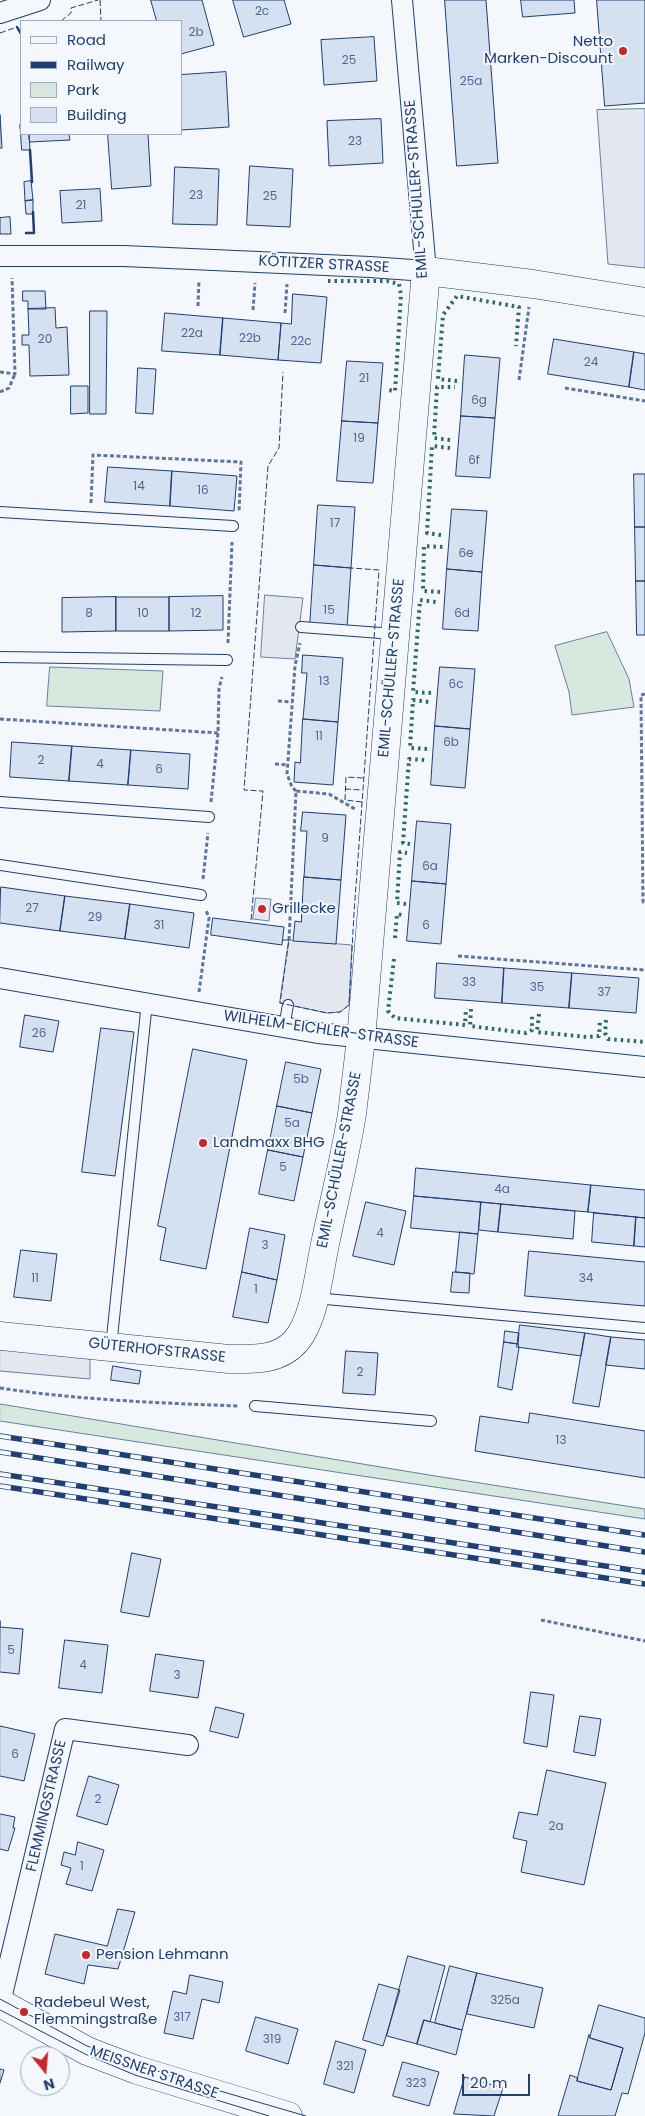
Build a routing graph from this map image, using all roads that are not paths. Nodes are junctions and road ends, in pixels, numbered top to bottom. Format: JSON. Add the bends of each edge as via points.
{"nodes":[{"id":1,"x":40,"y":0,"type":"edge"},
{"id":2,"x":402,"y":0,"type":"edge"},
{"id":3,"x":0,"y":13,"type":"edge"},
{"id":4,"x":5,"y":256,"type":"edge"},
{"id":5,"x":426,"y":271,"type":"junction"},
{"id":6,"x":645,"y":302,"type":"edge"},
{"id":7,"x":0,"y":512,"type":"edge"},
{"id":8,"x":233,"y":526,"type":"dead end"},
{"id":9,"x":301,"y":627,"type":"road end"},
{"id":10,"x":395,"y":634,"type":"junction"},
{"id":11,"x":0,"y":657,"type":"edge"},
{"id":12,"x":227,"y":660,"type":"dead end"},
{"id":13,"x":0,"y":802,"type":"edge"},
{"id":14,"x":209,"y":816,"type":"dead end"},
{"id":15,"x":0,"y":865,"type":"edge"},
{"id":16,"x":201,"y":895,"type":"dead end"},
{"id":17,"x":0,"y":978,"type":"edge"},
{"id":18,"x":147,"y":1002,"type":"junction"},
{"id":19,"x":288,"y":1005,"type":"dead end"},
{"id":20,"x":284,"y":1027,"type":"junction"},
{"id":21,"x":361,"y":1038,"type":"junction"},
{"id":22,"x":645,"y":1067,"type":"edge"},
{"id":23,"x":314,"y":1298,"type":"junction"},
{"id":24,"x":645,"y":1328,"type":"edge"},
{"id":25,"x":304,"y":1330,"type":"joint"},
{"id":26,"x":0,"y":1336,"type":"edge"},
{"id":27,"x":111,"y":1347,"type":"junction"},
{"id":28,"x":255,"y":1406,"type":"road end"},
{"id":29,"x":431,"y":1421,"type":"dead end"},
{"id":30,"x":188,"y":1745,"type":"dead end"},
{"id":31,"x":0,"y":2003,"type":"edge"},
{"id":32,"x":288,"y":2116,"type":"edge"}],
"edges":[{"from":1,"to":3,"type":"street"},
{"from":2,"to":5,"type":"street","name":"EMIL-SCHÜLLER-STRASSE"},
{"from":4,"to":5,"type":"street","name":"KÖTITZER STRASSE","via":[[124,256]]},
{"from":5,"to":6,"type":"street","name":"KÖTITZER STRASSE"},
{"from":5,"to":10,"type":"street","name":"EMIL-SCHÜLLER-STRASSE"},
{"from":7,"to":8,"type":"lane"},
{"from":9,"to":10,"type":"lane"},
{"from":10,"to":21,"type":"street","name":"EMIL-SCHÜLLER-STRASSE"},
{"from":11,"to":12,"type":"lane"},
{"from":13,"to":14,"type":"lane"},
{"from":15,"to":16,"type":"lane"},
{"from":17,"to":18,"type":"street","name":"WILHELM-EICHLER-STRASSE"},
{"from":18,"to":20,"type":"street","name":"WILHELM-EICHLER-STRASSE"},
{"from":18,"to":27,"type":"lane"},
{"from":19,"to":20,"type":"lane"},
{"from":20,"to":21,"type":"street","name":"WILHELM-EICHLER-STRASSE"},
{"from":21,"to":22,"type":"street","name":"WILHELM-EICHLER-STRASSE"},
{"from":21,"to":23,"type":"street","name":"EMIL-SCHÜLLER-STRASSE","via":[[352,1115]]},
{"from":23,"to":24,"type":"lane"},
{"from":23,"to":25,"type":"street","name":"EMIL-SCHÜLLER-STRASSE"},
{"from":25,"to":27,"type":"street","name":"GÜTERHOFSTRASSE","via":[[295,1343],[267,1358],[229,1359]]},
{"from":26,"to":27,"type":"street","name":"GÜTERHOFSTRASSE"},
{"from":28,"to":29,"type":"lane"},
{"from":30,"to":31,"type":"street","name":"FLEMMINGSTRASSE","via":[[65,1729]]},
{"from":31,"to":32,"type":"street","name":"MEISSNER STRASSE","via":[[87,2051],[120,2064]]}]}
